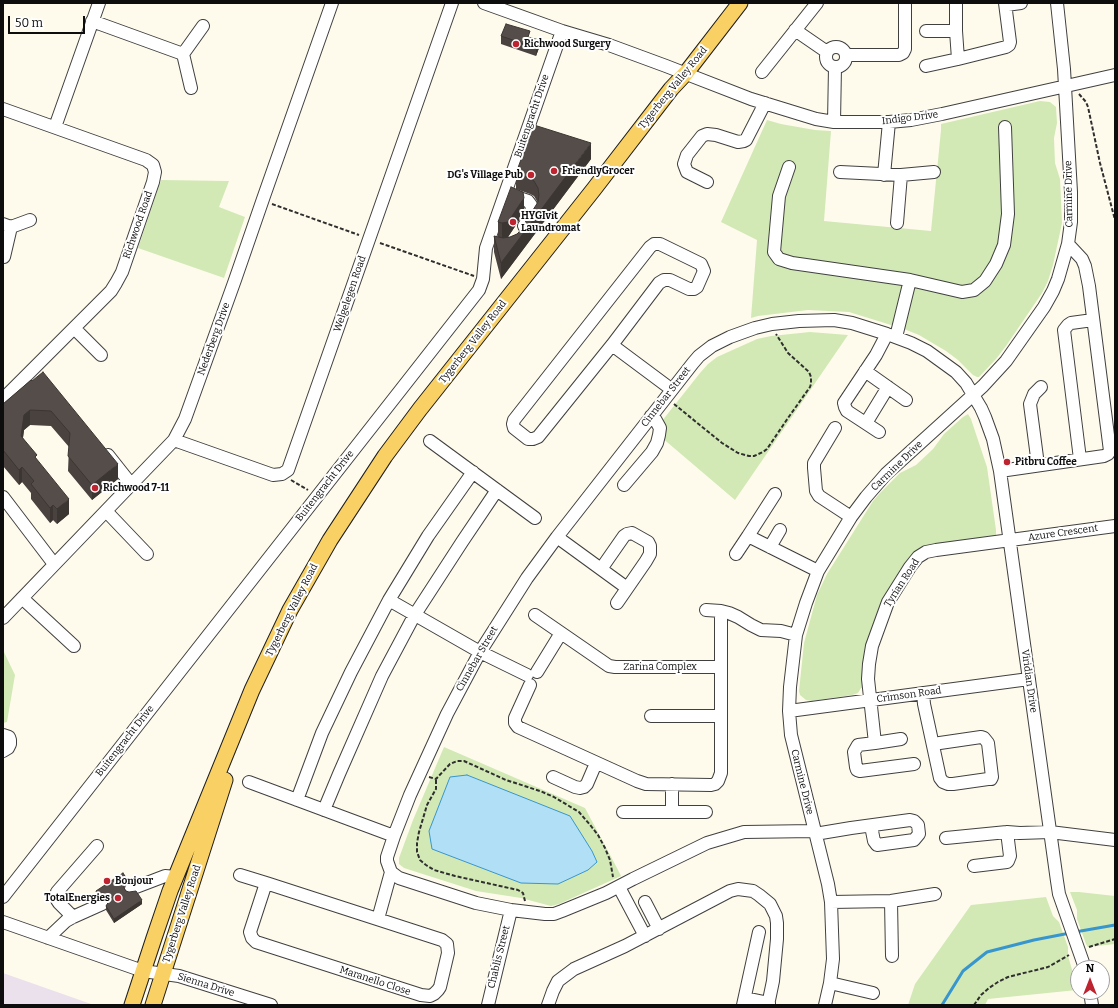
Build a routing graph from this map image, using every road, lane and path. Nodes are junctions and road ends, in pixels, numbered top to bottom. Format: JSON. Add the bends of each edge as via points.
{"nodes":[{"id":1,"x":99,"y":3,"type":"edge"},
{"id":2,"x":332,"y":3,"type":"edge"},
{"id":3,"x":452,"y":3,"type":"edge"},
{"id":4,"x":484,"y":3,"type":"edge"},
{"id":5,"x":740,"y":3,"type":"edge"},
{"id":6,"x":816,"y":3,"type":"edge"},
{"id":7,"x":905,"y":3,"type":"edge"},
{"id":8,"x":956,"y":3,"type":"edge"},
{"id":9,"x":1021,"y":3,"type":"edge"},
{"id":10,"x":1057,"y":3,"type":"edge"},
{"id":11,"x":1006,"y":4,"type":"edge"},
{"id":12,"x":92,"y":21,"type":"junction"},
{"id":13,"x":203,"y":26,"type":"dead end"},
{"id":14,"x":795,"y":30,"type":"junction"},
{"id":15,"x":562,"y":31,"type":"junction"},
{"id":16,"x":926,"y":31,"type":"dead end"},
{"id":17,"x":956,"y":31,"type":"junction"},
{"id":18,"x":827,"y":52,"type":"junction"},
{"id":19,"x":183,"y":54,"type":"junction"},
{"id":20,"x":846,"y":55,"type":"junction"},
{"id":21,"x":958,"y":59,"type":"junction"},
{"id":22,"x":926,"y":66,"type":"dead end"},
{"id":23,"x":835,"y":67,"type":"junction"},
{"id":24,"x":762,"y":72,"type":"dead end"},
{"id":25,"x":686,"y":73,"type":"junction"},
{"id":26,"x":1115,"y":74,"type":"edge"},
{"id":27,"x":1065,"y":86,"type":"junction"},
{"id":28,"x":192,"y":88,"type":"dead end"},
{"id":29,"x":1078,"y":93,"type":"dead end"},
{"id":30,"x":765,"y":103,"type":"junction"},
{"id":31,"x":3,"y":109,"type":"edge"},
{"id":32,"x":834,"y":122,"type":"junction"},
{"id":33,"x":889,"y":122,"type":"junction"},
{"id":34,"x":55,"y":127,"type":"junction"},
{"id":35,"x":1005,"y":127,"type":"dead end"},
{"id":36,"x":789,"y":167,"type":"dead end"},
{"id":37,"x":840,"y":172,"type":"dead end"},
{"id":38,"x":934,"y":172,"type":"dead end"},
{"id":39,"x":884,"y":175,"type":"junction"},
{"id":40,"x":901,"y":175,"type":"junction"},
{"id":41,"x":707,"y":182,"type":"dead end"},
{"id":42,"x":505,"y":193,"type":"junction"},
{"id":43,"x":30,"y":220,"type":"dead end"},
{"id":44,"x":1115,"y":220,"type":"edge"},
{"id":45,"x":897,"y":223,"type":"dead end"},
{"id":46,"x":7,"y":225,"type":"edge"},
{"id":47,"x":516,"y":237,"type":"edge"},
{"id":48,"x":487,"y":242,"type":"junction"},
{"id":49,"x":1068,"y":244,"type":"junction"},
{"id":50,"x":502,"y":246,"type":"edge"},
{"id":51,"x":4,"y":257,"type":"dead end"},
{"id":52,"x":910,"y":280,"type":"junction"},
{"id":53,"x":1093,"y":320,"type":"junction"},
{"id":54,"x":74,"y":328,"type":"junction"},
{"id":55,"x":775,"y":333,"type":"dead end"},
{"id":56,"x":891,"y":336,"type":"junction"},
{"id":57,"x":612,"y":345,"type":"junction"},
{"id":58,"x":101,"y":354,"type":"dead end"},
{"id":59,"x":35,"y":366,"type":"junction"},
{"id":60,"x":865,"y":371,"type":"junction"},
{"id":61,"x":44,"y":377,"type":"edge"},
{"id":62,"x":888,"y":387,"type":"junction"},
{"id":63,"x":1041,"y":387,"type":"dead end"},
{"id":64,"x":671,"y":389,"type":"junction"},
{"id":65,"x":973,"y":394,"type":"junction"},
{"id":66,"x":3,"y":399,"type":"edge"},
{"id":67,"x":906,"y":400,"type":"dead end"},
{"id":68,"x":673,"y":403,"type":"dead end"},
{"id":69,"x":651,"y":416,"type":"junction"},
{"id":70,"x":866,"y":423,"type":"junction"},
{"id":71,"x":835,"y":428,"type":"dead end"},
{"id":72,"x":879,"y":432,"type":"dead end"},
{"id":73,"x":174,"y":440,"type":"junction"},
{"id":74,"x":430,"y":441,"type":"dead end"},
{"id":75,"x":102,"y":448,"type":"edge"},
{"id":76,"x":1080,"y":459,"type":"junction"},
{"id":77,"x":1038,"y":465,"type":"junction"},
{"id":78,"x":1000,"y":471,"type":"junction"},
{"id":79,"x":473,"y":472,"type":"junction"},
{"id":80,"x":282,"y":474,"type":"junction"},
{"id":81,"x":132,"y":484,"type":"junction"},
{"id":82,"x":624,"y":485,"type":"dead end"},
{"id":83,"x":497,"y":490,"type":"junction"},
{"id":84,"x":775,"y":494,"type":"dead end"},
{"id":85,"x":318,"y":496,"type":"junction"},
{"id":86,"x":3,"y":497,"type":"edge"},
{"id":87,"x":106,"y":511,"type":"junction"},
{"id":88,"x":852,"y":517,"type":"junction"},
{"id":89,"x":535,"y":518,"type":"dead end"},
{"id":90,"x":1115,"y":526,"type":"edge"},
{"id":91,"x":780,"y":530,"type":"dead end"},
{"id":92,"x":748,"y":536,"type":"junction"},
{"id":93,"x":557,"y":537,"type":"junction"},
{"id":94,"x":1010,"y":540,"type":"junction"},
{"id":95,"x":770,"y":547,"type":"junction"},
{"id":96,"x":147,"y":554,"type":"dead end"},
{"id":97,"x":736,"y":554,"type":"dead end"},
{"id":98,"x":54,"y":564,"type":"junction"},
{"id":99,"x":601,"y":569,"type":"junction"},
{"id":100,"x":818,"y":571,"type":"junction"},
{"id":101,"x":627,"y":588,"type":"junction"},
{"id":102,"x":22,"y":598,"type":"junction"},
{"id":103,"x":389,"y":600,"type":"junction"},
{"id":104,"x":617,"y":603,"type":"dead end"},
{"id":105,"x":706,"y":610,"type":"dead end"},
{"id":106,"x":720,"y":611,"type":"junction"},
{"id":107,"x":535,"y":615,"type":"dead end"},
{"id":108,"x":414,"y":616,"type":"junction"},
{"id":109,"x":3,"y":618,"type":"edge"},
{"id":110,"x":561,"y":633,"type":"junction"},
{"id":111,"x":796,"y":635,"type":"junction"},
{"id":112,"x":74,"y":646,"type":"dead end"},
{"id":113,"x":480,"y":652,"type":"junction"},
{"id":114,"x":721,"y":667,"type":"junction"},
{"id":115,"x":531,"y":677,"type":"junction"},
{"id":116,"x":1029,"y":679,"type":"junction"},
{"id":117,"x":923,"y":693,"type":"junction"},
{"id":118,"x":870,"y":700,"type":"junction"},
{"id":119,"x":245,"y":708,"type":"junction"},
{"id":120,"x":789,"y":711,"type":"junction"},
{"id":121,"x":651,"y":716,"type":"dead end"},
{"id":122,"x":721,"y":716,"type":"junction"},
{"id":123,"x":3,"y":735,"type":"edge"},
{"id":124,"x":900,"y":739,"type":"dead end"},
{"id":125,"x":875,"y":743,"type":"junction"},
{"id":126,"x":933,"y":744,"type":"junction"},
{"id":127,"x":3,"y":751,"type":"edge"},
{"id":128,"x":596,"y":763,"type":"junction"},
{"id":129,"x":914,"y":764,"type":"dead end"},
{"id":130,"x":428,"y":776,"type":"dead end"},
{"id":131,"x":554,"y":777,"type":"dead end"},
{"id":132,"x":436,"y":779,"type":"junction"},
{"id":133,"x":249,"y":782,"type":"dead end"},
{"id":134,"x":672,"y":784,"type":"junction"},
{"id":135,"x":297,"y":800,"type":"junction"},
{"id":136,"x":324,"y":810,"type":"junction"},
{"id":137,"x":623,"y":812,"type":"dead end"},
{"id":138,"x":672,"y":812,"type":"junction"},
{"id":139,"x":706,"y":812,"type":"dead end"},
{"id":140,"x":871,"y":826,"type":"dead end"},
{"id":141,"x":815,"y":832,"type":"junction"},
{"id":142,"x":1008,"y":832,"type":"junction"},
{"id":143,"x":1050,"y":832,"type":"junction"},
{"id":144,"x":394,"y":836,"type":"junction"},
{"id":145,"x":946,"y":838,"type":"dead end"},
{"id":146,"x":1115,"y":840,"type":"edge"},
{"id":147,"x":97,"y":846,"type":"dead end"},
{"id":148,"x":974,"y":866,"type":"dead end"},
{"id":149,"x":390,"y":872,"type":"junction"},
{"id":150,"x":240,"y":874,"type":"dead end"},
{"id":151,"x":176,"y":877,"type":"junction"},
{"id":152,"x":266,"y":883,"type":"junction"},
{"id":153,"x":617,"y":884,"type":"junction"},
{"id":154,"x":131,"y":889,"type":"dead end"},
{"id":155,"x":934,"y":894,"type":"dead end"},
{"id":156,"x":3,"y":897,"type":"edge"},
{"id":157,"x":525,"y":901,"type":"dead end"},
{"id":158,"x":891,"y":901,"type":"junction"},
{"id":159,"x":645,"y":902,"type":"dead end"},
{"id":160,"x":831,"y":902,"type":"junction"},
{"id":161,"x":102,"y":904,"type":"dead end"},
{"id":162,"x":511,"y":910,"type":"junction"},
{"id":163,"x":73,"y":917,"type":"junction"},
{"id":164,"x":378,"y":919,"type":"junction"},
{"id":165,"x":3,"y":922,"type":"edge"},
{"id":166,"x":658,"y":928,"type":"junction"},
{"id":167,"x":759,"y":932,"type":"dead end"},
{"id":168,"x":645,"y":936,"type":"junction"},
{"id":169,"x":48,"y":938,"type":"junction"},
{"id":170,"x":1115,"y":939,"type":"edge"},
{"id":171,"x":1078,"y":949,"type":"junction"},
{"id":172,"x":892,"y":956,"type":"dead end"},
{"id":173,"x":1083,"y":960,"type":"edge"},
{"id":174,"x":143,"y":971,"type":"junction"},
{"id":175,"x":163,"y":973,"type":"junction"},
{"id":176,"x":830,"y":982,"type":"junction"},
{"id":177,"x":873,"y":993,"type":"dead end"},
{"id":178,"x":744,"y":1001,"type":"edge"},
{"id":179,"x":769,"y":1004,"type":"edge"},
{"id":180,"x":132,"y":1005,"type":"edge"},
{"id":181,"x":153,"y":1005,"type":"edge"},
{"id":182,"x":271,"y":1005,"type":"edge"},
{"id":183,"x":488,"y":1005,"type":"edge"},
{"id":184,"x":548,"y":1005,"type":"edge"},
{"id":185,"x":825,"y":1005,"type":"edge"},
{"id":186,"x":974,"y":1005,"type":"edge"}],
"edges":[{"from":1,"to":12,"type":"street"},
{"from":2,"to":73,"type":"street","name":"Nederberg Drive","via":[[185,419]]},
{"from":3,"to":80,"type":"street","name":"Welgelegen Road","via":[[288,470]]},
{"from":4,"to":15,"type":"street","name":"Indigo Drive"},
{"from":5,"to":25,"type":"main road","name":"Tygerberg Valley Road"},
{"from":6,"to":14,"type":"street"},
{"from":7,"to":20,"type":"street","via":[[903,54]]},
{"from":8,"to":17,"type":"street"},
{"from":9,"to":11,"type":"street"},
{"from":10,"to":27,"type":"street","name":"Carmine Drive"},
{"from":11,"to":21,"type":"street","via":[[1009,45]]},
{"from":12,"to":19,"type":"street"},
{"from":12,"to":34,"type":"street"},
{"from":13,"to":19,"type":"street"},
{"from":14,"to":18,"type":"street"},
{"from":14,"to":24,"type":"street"},
{"from":15,"to":25,"type":"street","name":"Indigo Drive"},
{"from":15,"to":42,"type":"street","name":"Buitengracht Drive"},
{"from":16,"to":17,"type":"street"},
{"from":17,"to":21,"type":"street"},
{"from":18,"to":20,"type":"street","via":[[838,47]]},
{"from":18,"to":23,"type":"street","via":[[827,62]]},
{"from":19,"to":28,"type":"street"},
{"from":20,"to":23,"type":"street","via":[[844,63]]},
{"from":21,"to":22,"type":"street"},
{"from":23,"to":32,"type":"street"},
{"from":25,"to":30,"type":"street","name":"Indigo Drive"},
{"from":25,"to":119,"type":"main road","name":"Tygerberg Valley Road","via":[[666,95],[385,456],[330,540],[290,610]]},
{"from":26,"to":27,"type":"street","name":"Indigo Drive"},
{"from":27,"to":33,"type":"street","name":"Indigo Drive","via":[[942,114]]},
{"from":27,"to":49,"type":"street","name":"Carmine Drive","via":[[1071,192]]},
{"from":29,"to":44,"type":"path","via":[[1086,102]]},
{"from":30,"to":32,"type":"street","name":"Indigo Drive"},
{"from":30,"to":41,"type":"street","via":[[746,140],[738,142],[707,134],[702,136],[687,155],[684,164],[687,172]]},
{"from":31,"to":34,"type":"street","name":"Richwood Road"},
{"from":32,"to":33,"type":"street","name":"Indigo Drive"},
{"from":33,"to":39,"type":"street"},
{"from":34,"to":54,"type":"street","name":"Richwood Road","via":[[146,160],[153,164],[155,172],[120,278],[111,291]]},
{"from":35,"to":52,"type":"street","via":[[1008,214],[1004,245],[996,264],[985,281],[974,290],[962,292]]},
{"from":36,"to":52,"type":"street","via":[[778,196],[774,252],[778,259]]},
{"from":37,"to":39,"type":"street"},
{"from":38,"to":40,"type":"street"},
{"from":39,"to":40,"type":"street"},
{"from":40,"to":45,"type":"street"},
{"from":42,"to":47,"type":"street","via":[[528,201],[531,205],[531,216]]},
{"from":42,"to":48,"type":"street","name":"Buitengracht Drive"},
{"from":43,"to":46,"type":"street"},
{"from":46,"to":51,"type":"street"},
{"from":48,"to":50,"type":"street"},
{"from":48,"to":85,"type":"street","name":"Buitengracht Drive","via":[[479,290]]},
{"from":49,"to":53,"type":"street","via":[[1085,266]]},
{"from":49,"to":65,"type":"street","name":"Carmine Drive","via":[[1058,279],[1044,307],[1006,361]]},
{"from":52,"to":56,"type":"street"},
{"from":53,"to":76,"type":"street","via":[[1071,323],[1064,330]]},
{"from":53,"to":76,"type":"street","via":[[1110,451],[1104,456]]},
{"from":54,"to":58,"type":"street"},
{"from":54,"to":59,"type":"street","name":"Richwood Road"},
{"from":55,"to":68,"type":"path","via":[[788,353],[809,372],[811,384],[764,452],[749,456],[738,453],[716,439]]},
{"from":56,"to":60,"type":"street"},
{"from":56,"to":64,"type":"street","name":"Cinnebar Street","via":[[834,320],[799,321],[755,328],[730,337],[706,350]]},
{"from":56,"to":65,"type":"street","name":"Cinnebar Street","via":[[919,346],[948,365]]},
{"from":57,"to":57,"type":"street","via":[[538,437],[528,439],[514,428],[514,420],[650,247],[660,244],[702,264],[704,274],[694,289],[670,280],[659,283]]},
{"from":57,"to":64,"type":"street"},
{"from":59,"to":61,"type":"street"},
{"from":59,"to":66,"type":"street","name":"Richwood Road"},
{"from":60,"to":62,"type":"street"},
{"from":60,"to":70,"type":"street","via":[[844,403],[847,411]]},
{"from":62,"to":67,"type":"street"},
{"from":62,"to":70,"type":"street"},
{"from":63,"to":77,"type":"street","via":[[1034,394],[1030,404]]},
{"from":64,"to":69,"type":"street","name":"Cinnebar Street"},
{"from":65,"to":78,"type":"street","name":"Viridian Drive","via":[[993,439]]},
{"from":65,"to":88,"type":"street","name":"Carmine Drive","via":[[886,474]]},
{"from":69,"to":82,"type":"street","via":[[660,428],[657,443]]},
{"from":69,"to":93,"type":"street","name":"Cinnebar Street"},
{"from":70,"to":72,"type":"street"},
{"from":71,"to":88,"type":"street","via":[[814,463],[816,491]]},
{"from":73,"to":80,"type":"street","via":[[273,475]]},
{"from":73,"to":81,"type":"street","name":"Nederberg Drive"},
{"from":74,"to":79,"type":"street"},
{"from":75,"to":81,"type":"street"},
{"from":76,"to":77,"type":"street"},
{"from":77,"to":78,"type":"street"},
{"from":78,"to":94,"type":"street","name":"Viridian Drive"},
{"from":79,"to":83,"type":"street"},
{"from":79,"to":103,"type":"street","via":[[428,536]]},
{"from":80,"to":85,"type":"path"},
{"from":81,"to":87,"type":"street","name":"Nederberg Drive"},
{"from":83,"to":89,"type":"street"},
{"from":83,"to":108,"type":"street"},
{"from":84,"to":92,"type":"street"},
{"from":85,"to":156,"type":"street","name":"Buitengracht Drive"},
{"from":86,"to":98,"type":"street"},
{"from":87,"to":96,"type":"street"},
{"from":87,"to":98,"type":"street","name":"Nederberg Drive"},
{"from":88,"to":100,"type":"street","name":"Carmine Drive"},
{"from":90,"to":94,"type":"street","name":"Azure Crescent"},
{"from":91,"to":95,"type":"street"},
{"from":92,"to":95,"type":"street"},
{"from":92,"to":97,"type":"street"},
{"from":93,"to":99,"type":"street"},
{"from":93,"to":113,"type":"street","name":"Cinnebar Street","via":[[527,578]]},
{"from":94,"to":116,"type":"street","name":"Viridian Drive"},
{"from":94,"to":118,"type":"street","name":"Tyrian Road","via":[[936,550],[918,557],[888,602],[872,646],[868,664]]},
{"from":95,"to":100,"type":"street"},
{"from":98,"to":102,"type":"street","name":"Nederberg Drive"},
{"from":99,"to":101,"type":"street"},
{"from":99,"to":101,"type":"street","via":[[627,534],[632,533],[648,542],[650,554]]},
{"from":100,"to":111,"type":"street","name":"Carmine Drive"},
{"from":101,"to":104,"type":"street"},
{"from":102,"to":109,"type":"street","name":"Nederberg Drive"},
{"from":102,"to":112,"type":"street"},
{"from":103,"to":108,"type":"street"},
{"from":103,"to":135,"type":"street","via":[[322,733]]},
{"from":105,"to":106,"type":"street"},
{"from":106,"to":111,"type":"street","via":[[762,630]]},
{"from":106,"to":114,"type":"street"},
{"from":107,"to":110,"type":"street","name":"Zarina Complex"},
{"from":108,"to":113,"type":"street"},
{"from":108,"to":136,"type":"street","via":[[382,676]]},
{"from":110,"to":114,"type":"street","name":"Zarina Complex","via":[[609,666]]},
{"from":110,"to":115,"type":"street"},
{"from":111,"to":120,"type":"street","name":"Carmine Drive"},
{"from":113,"to":115,"type":"street"},
{"from":113,"to":144,"type":"street","name":"Cinnebar Street","via":[[447,714]]},
{"from":114,"to":122,"type":"street"},
{"from":115,"to":128,"type":"street","via":[[514,720],[516,725]]},
{"from":116,"to":117,"type":"street","name":"Crimson Road"},
{"from":116,"to":143,"type":"street","name":"Viridian Drive"},
{"from":117,"to":118,"type":"street","name":"Crimson Road"},
{"from":117,"to":126,"type":"street"},
{"from":118,"to":120,"type":"street","name":"Crimson Road"},
{"from":118,"to":125,"type":"street","name":"Tyrian Road"},
{"from":119,"to":151,"type":"main road","name":"Tygerberg Valley Road"},
{"from":119,"to":175,"type":"main road","name":"Tygerberg Valley Road","via":[[225,782]]},
{"from":120,"to":141,"type":"street","name":"Carmine Drive","via":[[791,735]]},
{"from":121,"to":122,"type":"street"},
{"from":122,"to":134,"type":"street","via":[[721,773],[718,781],[711,785]]},
{"from":123,"to":127,"type":"street","via":[[9,737],[10,744]]},
{"from":124,"to":125,"type":"street"},
{"from":125,"to":129,"type":"street","via":[[856,747],[854,752],[857,770]]},
{"from":126,"to":126,"type":"street","via":[[984,738],[988,743],[992,777],[953,784],[943,782]]},
{"from":128,"to":131,"type":"street","via":[[584,787],[575,787]]},
{"from":128,"to":134,"type":"street","via":[[646,784]]},
{"from":130,"to":132,"type":"path"},
{"from":132,"to":153,"type":"path","via":[[450,764],[457,760],[464,761],[568,805],[585,818],[598,836],[610,860]]},
{"from":132,"to":157,"type":"path","via":[[436,789],[419,832],[417,852],[420,860],[434,870],[518,890],[524,893]]},
{"from":133,"to":135,"type":"street"},
{"from":134,"to":138,"type":"street"},
{"from":135,"to":136,"type":"street"},
{"from":136,"to":144,"type":"street"},
{"from":137,"to":138,"type":"street"},
{"from":138,"to":139,"type":"street"},
{"from":140,"to":141,"type":"street"},
{"from":141,"to":153,"type":"street","via":[[736,834],[707,843]]},
{"from":141,"to":160,"type":"street","name":"Carmine Drive"},
{"from":142,"to":143,"type":"street"},
{"from":142,"to":145,"type":"street"},
{"from":142,"to":148,"type":"street","via":[[1008,861]]},
{"from":143,"to":146,"type":"street"},
{"from":143,"to":171,"type":"street","name":"Viridian Drive","via":[[1059,894]]},
{"from":144,"to":149,"type":"street","name":"Cinnebar Street","via":[[387,857]]},
{"from":147,"to":163,"type":"street","via":[[57,892],[59,904]]},
{"from":149,"to":162,"type":"street","via":[[399,878],[476,903]]},
{"from":149,"to":164,"type":"street"},
{"from":150,"to":152,"type":"street","name":"Maranello Close"},
{"from":151,"to":154,"type":"street","via":[[165,876]]},
{"from":151,"to":174,"type":"main road","name":"Tygerberg Valley Road"},
{"from":152,"to":164,"type":"street","name":"Maranello Close"},
{"from":152,"to":164,"type":"street","name":"Maranello Close","via":[[250,932],[256,942],[421,995],[430,996],[436,993],[440,988],[448,953],[445,942]]},
{"from":153,"to":162,"type":"street","via":[[606,893],[554,914]]},
{"from":153,"to":168,"type":"street"},
{"from":155,"to":158,"type":"street"},
{"from":158,"to":160,"type":"street"},
{"from":158,"to":172,"type":"street"},
{"from":159,"to":166,"type":"street"},
{"from":160,"to":176,"type":"street","name":"Carmine Drive","via":[[833,947]]},
{"from":161,"to":163,"type":"street"},
{"from":162,"to":183,"type":"street","name":"Chablis Street"},
{"from":163,"to":169,"type":"street"},
{"from":165,"to":169,"type":"street"},
{"from":166,"to":168,"type":"street"},
{"from":166,"to":179,"type":"street","via":[[730,891],[745,890],[759,895],[770,904],[777,923]]},
{"from":167,"to":178,"type":"street"},
{"from":168,"to":184,"type":"street","via":[[565,975],[555,986]]},
{"from":169,"to":174,"type":"street"},
{"from":170,"to":171,"type":"path"},
{"from":171,"to":173,"type":"street","name":"Viridian Drive"},
{"from":171,"to":186,"type":"path","via":[[1048,967],[998,982],[981,995]]},
{"from":174,"to":175,"type":"street","name":"Sienna Drive"},
{"from":174,"to":180,"type":"main road","name":"Tygerberg Valley Road"},
{"from":175,"to":181,"type":"main road","name":"Tygerberg Valley Road"},
{"from":175,"to":182,"type":"street","name":"Sienna Drive"},
{"from":176,"to":177,"type":"street"},
{"from":176,"to":185,"type":"street","name":"Carmine Drive"},
{"from":178,"to":179,"type":"street"}]}
